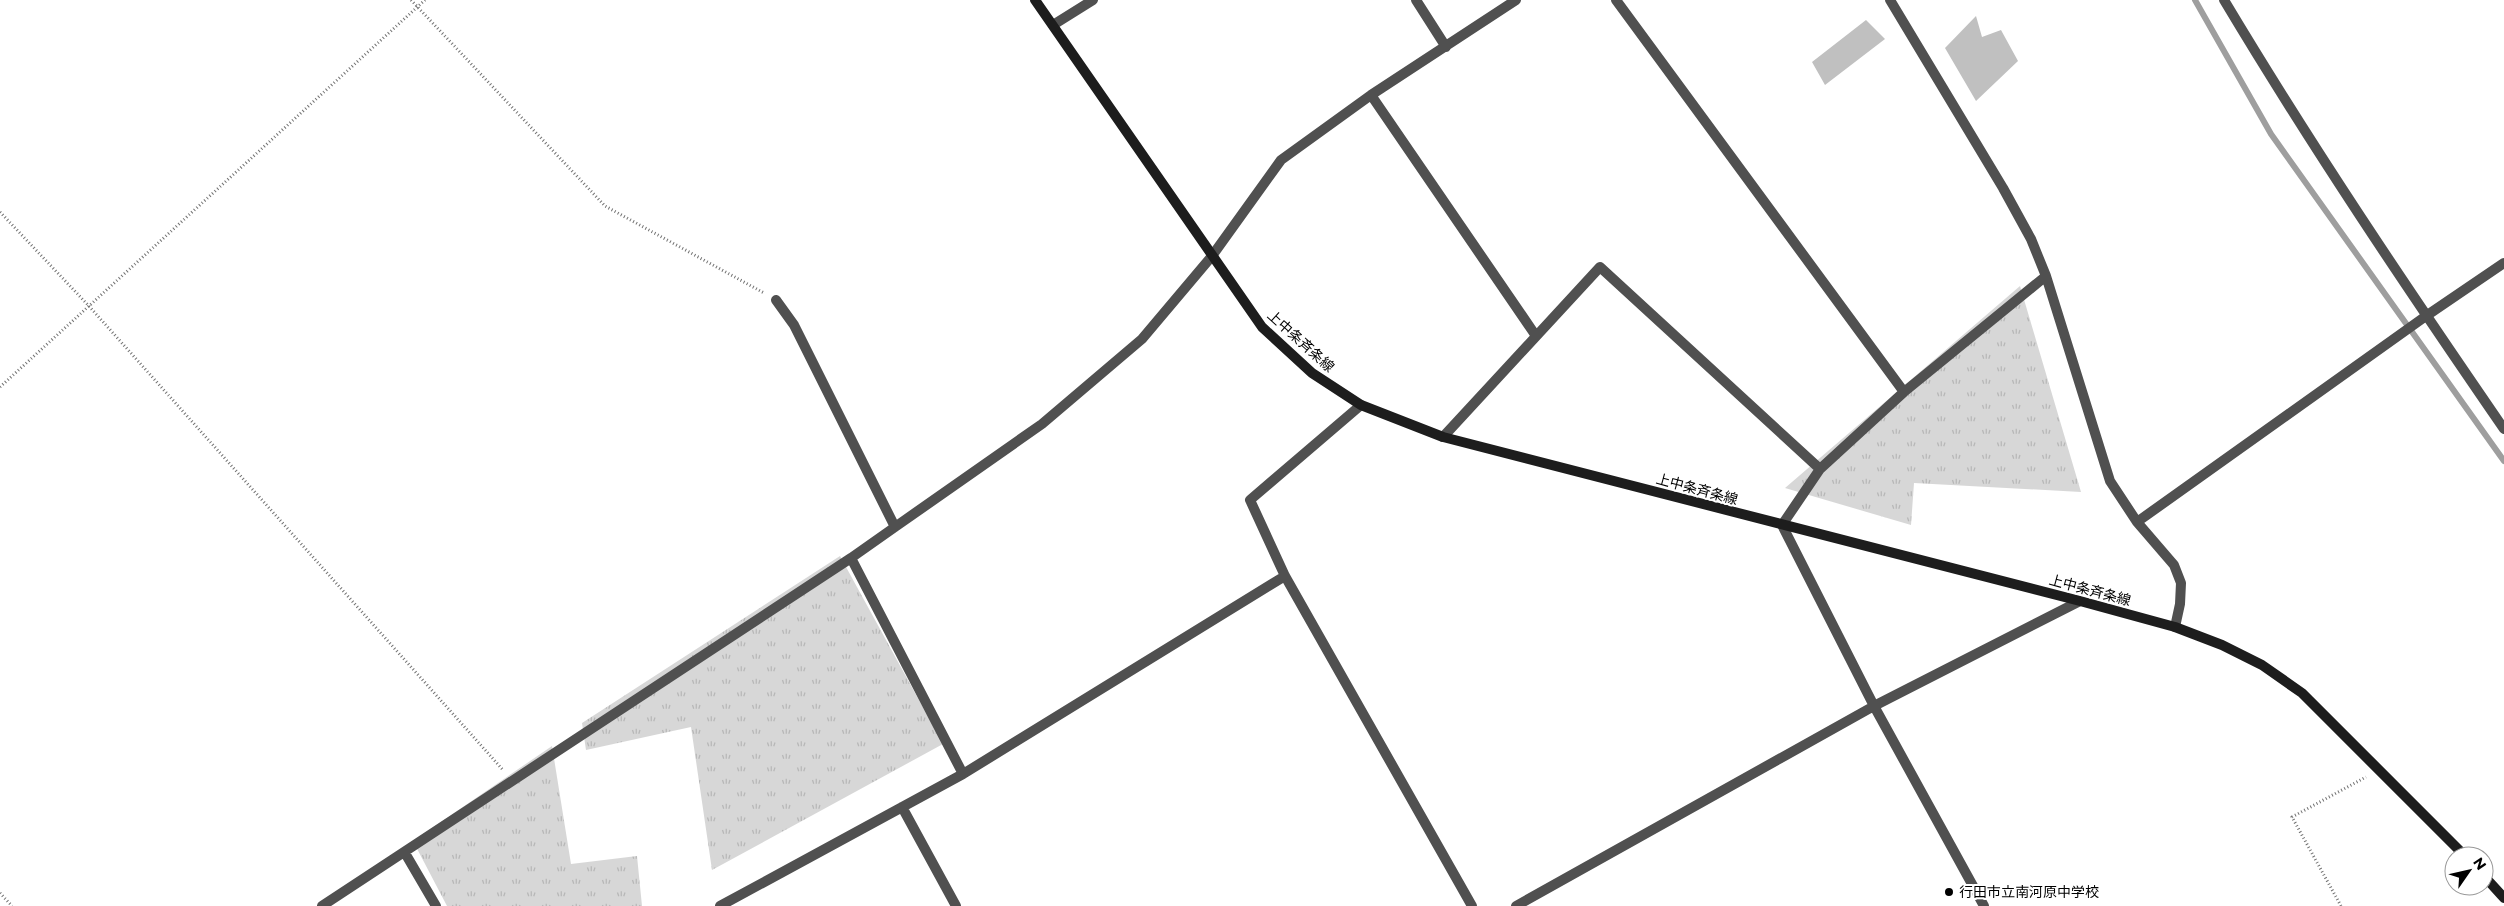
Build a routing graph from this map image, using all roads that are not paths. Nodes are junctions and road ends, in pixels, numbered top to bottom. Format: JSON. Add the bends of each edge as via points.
{"nodes":[{"id":1,"x":1035,"y":0,"type":"edge"},
{"id":2,"x":1094,"y":0,"type":"edge"},
{"id":3,"x":1416,"y":0,"type":"edge"},
{"id":4,"x":1516,"y":0,"type":"edge"},
{"id":5,"x":1616,"y":0,"type":"edge"},
{"id":6,"x":1890,"y":0,"type":"edge"},
{"id":7,"x":2224,"y":0,"type":"edge"},
{"id":8,"x":1053,"y":25,"type":"junction"},
{"id":9,"x":1446,"y":46,"type":"junction"},
{"id":10,"x":1371,"y":95,"type":"junction"},
{"id":11,"x":1212,"y":256,"type":"junction"},
{"id":12,"x":2504,"y":263,"type":"edge"},
{"id":13,"x":2046,"y":276,"type":"junction"},
{"id":14,"x":776,"y":300,"type":"road end"},
{"id":15,"x":2426,"y":316,"type":"junction"},
{"id":16,"x":1536,"y":336,"type":"junction"},
{"id":17,"x":1904,"y":392,"type":"junction"},
{"id":18,"x":1361,"y":405,"type":"junction"},
{"id":19,"x":2504,"y":429,"type":"edge"},
{"id":20,"x":1443,"y":437,"type":"junction"},
{"id":21,"x":1820,"y":469,"type":"junction"},
{"id":22,"x":2137,"y":522,"type":"junction"},
{"id":23,"x":1782,"y":525,"type":"junction"},
{"id":24,"x":895,"y":527,"type":"junction"},
{"id":25,"x":851,"y":558,"type":"junction"},
{"id":26,"x":1285,"y":576,"type":"junction"},
{"id":27,"x":2080,"y":601,"type":"junction"},
{"id":28,"x":2174,"y":627,"type":"junction"},
{"id":29,"x":1874,"y":706,"type":"junction"},
{"id":30,"x":964,"y":774,"type":"junction"},
{"id":31,"x":902,"y":807,"type":"junction"},
{"id":32,"x":2455,"y":846,"type":"edge"},
{"id":33,"x":405,"y":853,"type":"junction"},
{"id":34,"x":322,"y":906,"type":"edge"},
{"id":35,"x":436,"y":906,"type":"edge"},
{"id":36,"x":720,"y":906,"type":"edge"},
{"id":37,"x":956,"y":906,"type":"edge"},
{"id":38,"x":1472,"y":906,"type":"edge"},
{"id":39,"x":1516,"y":906,"type":"edge"},
{"id":40,"x":1984,"y":906,"type":"edge"}],
"edges":[{"from":1,"to":8,"type":"main road","name":"上中条斉条線"},
{"from":2,"to":8,"type":"street"},
{"from":3,"to":9,"type":"street"},
{"from":4,"to":9,"type":"street"},
{"from":5,"to":17,"type":"street"},
{"from":6,"to":13,"type":"street","via":[[2003,188],[2031,239]]},
{"from":7,"to":15,"type":"street","via":[[2288,108]]},
{"from":8,"to":11,"type":"main road","name":"上中条斉条線"},
{"from":9,"to":10,"type":"street"},
{"from":10,"to":11,"type":"street","via":[[1281,160]]},
{"from":10,"to":16,"type":"street"},
{"from":11,"to":18,"type":"main road","name":"上中条斉条線","via":[[1262,327],[1312,372]]},
{"from":11,"to":24,"type":"street","via":[[1142,340],[1042,424]]},
{"from":12,"to":15,"type":"street"},
{"from":13,"to":17,"type":"street"},
{"from":13,"to":22,"type":"street","via":[[2110,481]]},
{"from":14,"to":24,"type":"street","via":[[794,325]]},
{"from":15,"to":19,"type":"street"},
{"from":15,"to":22,"type":"street"},
{"from":16,"to":20,"type":"street"},
{"from":16,"to":21,"type":"street","via":[[1600,266]]},
{"from":17,"to":21,"type":"street"},
{"from":18,"to":20,"type":"main road","name":"上中条斉条線"},
{"from":18,"to":26,"type":"street","via":[[1250,500]]},
{"from":20,"to":23,"type":"main road","name":"上中条斉条線"},
{"from":21,"to":23,"type":"street"},
{"from":22,"to":28,"type":"street","via":[[2174,565],[2181,583]]},
{"from":23,"to":27,"type":"main road","name":"上中条斉条線"},
{"from":23,"to":29,"type":"street"},
{"from":24,"to":25,"type":"street"},
{"from":25,"to":30,"type":"street"},
{"from":25,"to":33,"type":"street"},
{"from":26,"to":30,"type":"street"},
{"from":26,"to":38,"type":"street"},
{"from":27,"to":28,"type":"main road","name":"上中条斉条線"},
{"from":27,"to":29,"type":"street"},
{"from":28,"to":32,"type":"main road","name":"上中条斉条線","via":[[2222,645],[2262,666],[2302,693]]},
{"from":29,"to":39,"type":"street"},
{"from":29,"to":40,"type":"street"},
{"from":30,"to":31,"type":"street"},
{"from":31,"to":36,"type":"street"},
{"from":31,"to":37,"type":"street"},
{"from":33,"to":34,"type":"street"},
{"from":33,"to":35,"type":"street"}]}
